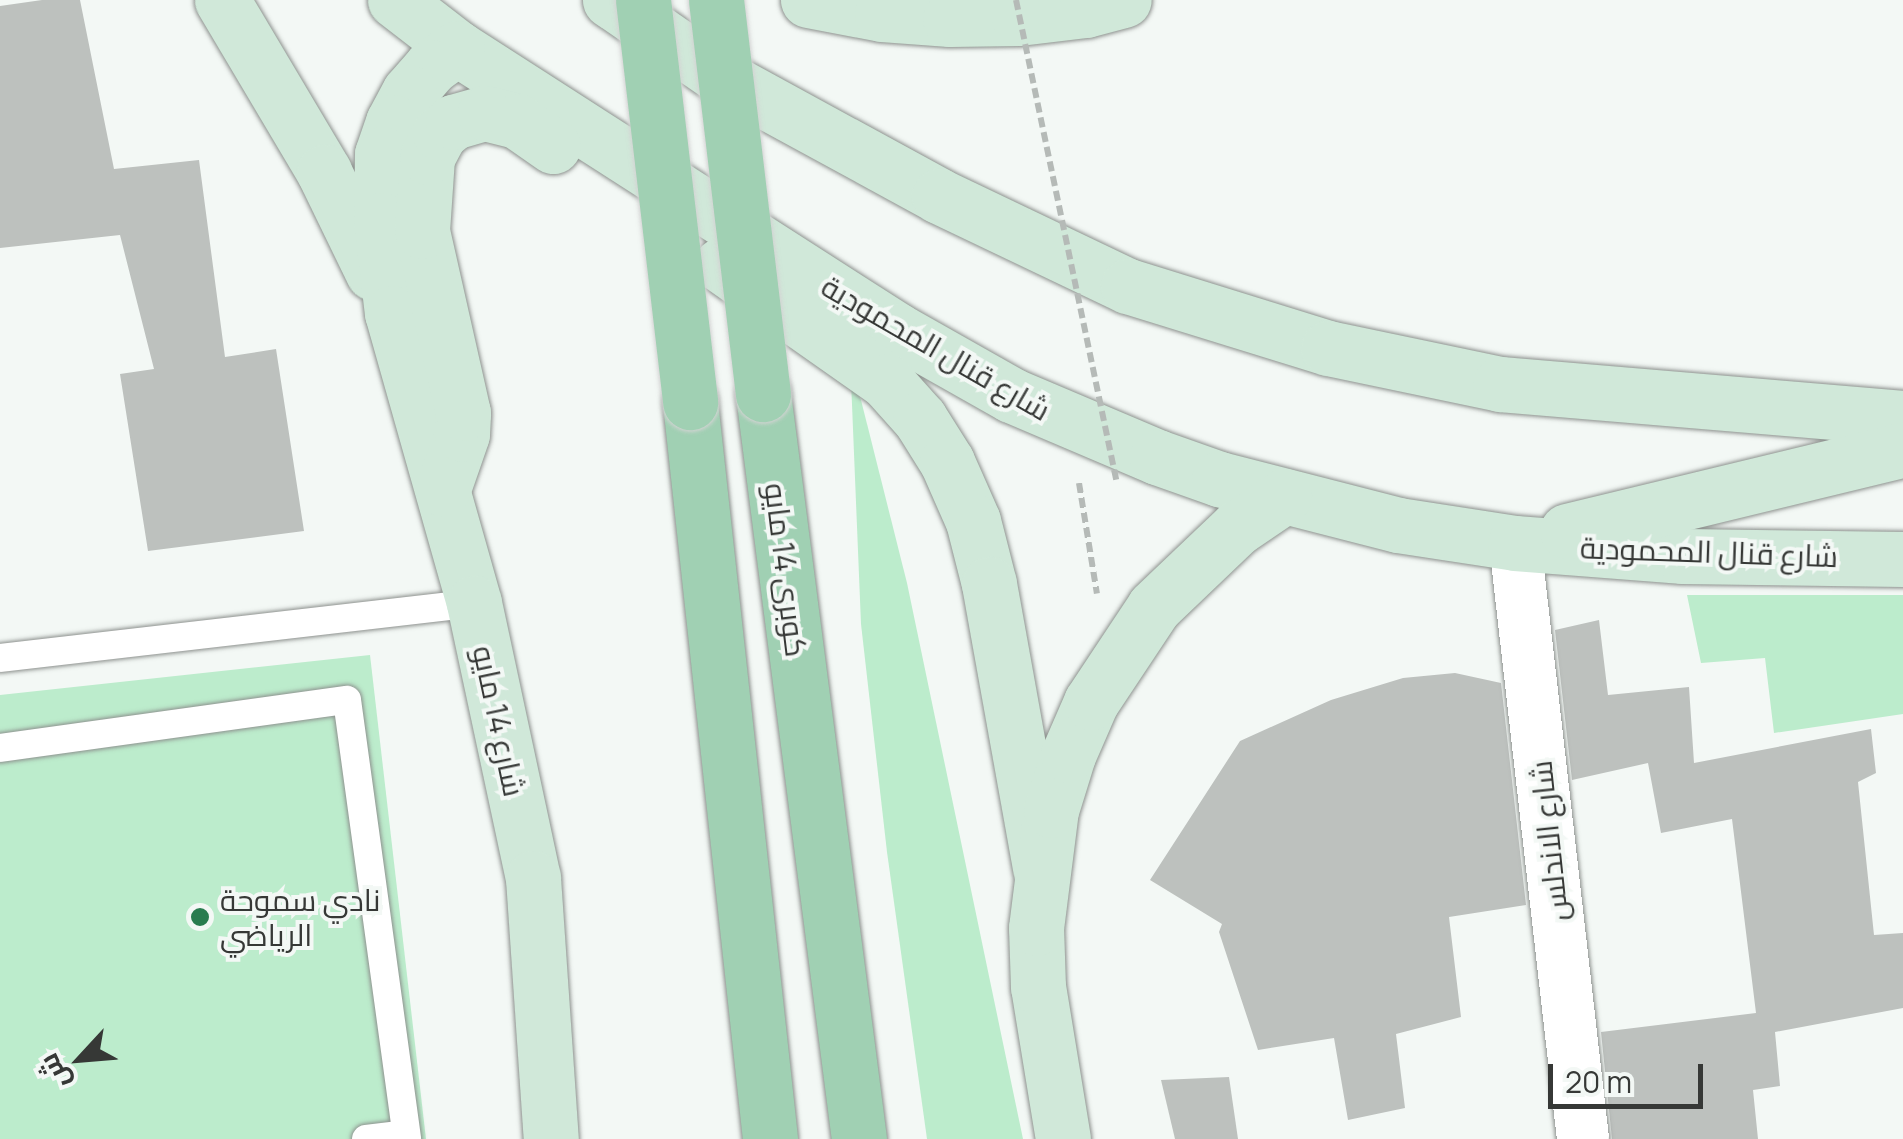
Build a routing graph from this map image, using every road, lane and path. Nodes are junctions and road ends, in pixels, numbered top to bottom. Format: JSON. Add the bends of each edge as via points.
{"nodes":[{"id":1,"x":222,"y":0,"type":"edge"},
{"id":2,"x":395,"y":0,"type":"edge"},
{"id":3,"x":610,"y":0,"type":"edge"},
{"id":4,"x":643,"y":0,"type":"edge"},
{"id":5,"x":716,"y":0,"type":"edge"},
{"id":6,"x":808,"y":0,"type":"edge"},
{"id":7,"x":1016,"y":0,"type":"edge"},
{"id":8,"x":1124,"y":0,"type":"edge"},
{"id":9,"x":456,"y":48,"type":"junction"},
{"id":10,"x":392,"y":313,"type":"junction"},
{"id":11,"x":1903,"y":418,"type":"edge"},
{"id":12,"x":1070,"y":422,"type":"junction"},
{"id":13,"x":1903,"y":450,"type":"edge"},
{"id":14,"x":1116,"y":484,"type":"dead end"},
{"id":15,"x":443,"y":489,"type":"junction"},
{"id":16,"x":1284,"y":496,"type":"junction"},
{"id":17,"x":1515,"y":543,"type":"junction"},
{"id":18,"x":1903,"y":559,"type":"edge"},
{"id":19,"x":474,"y":603,"type":"junction"},
{"id":20,"x":0,"y":658,"type":"edge"},
{"id":21,"x":1109,"y":672,"type":"junction"},
{"id":22,"x":0,"y":748,"type":"edge"},
{"id":23,"x":1040,"y":868,"type":"junction"},
{"id":24,"x":406,"y":1137,"type":"edge"},
{"id":25,"x":366,"y":1139,"type":"edge"},
{"id":26,"x":551,"y":1139,"type":"edge"},
{"id":27,"x":770,"y":1139,"type":"edge"},
{"id":28,"x":859,"y":1139,"type":"edge"},
{"id":29,"x":1063,"y":1139,"type":"edge"},
{"id":30,"x":1583,"y":1139,"type":"edge"}],
"edges":[{"from":1,"to":10,"type":"main road","name":"شارع 14 مايو","via":[[324,172]]},
{"from":2,"to":9,"type":"main road","name":"شارع قنال المحمودية"},
{"from":3,"to":11,"type":"main road","via":[[740,87],[939,196],[1128,286],[1328,348],[1500,384]]},
{"from":4,"to":27,"type":"main road","bridge":true},
{"from":5,"to":28,"type":"main road","name":"كوبرى 14 مايو","bridge":true},
{"from":6,"to":8,"type":"main road","via":[[950,19],[1018,18]]},
{"from":7,"to":14,"type":"path","bridge":true},
{"from":9,"to":10,"type":"main road","name":"شارع 14 مايو","via":[[409,92],[382,154],[380,204]]},
{"from":9,"to":12,"type":"main road","name":"شارع قنال المحمودية","via":[[898,331]]},
{"from":10,"to":15,"type":"main road","name":"شارع 14 مايو"},
{"from":12,"to":16,"type":"main road","name":"شارع قنال المحمودية","via":[[1219,479]]},
{"from":12,"to":21,"type":"path"},
{"from":13,"to":17,"type":"main road"},
{"from":15,"to":19,"type":"main road","name":"شارع 14 مايو"},
{"from":15,"to":23,"type":"main road","via":[[463,413],[422,231],[423,174],[432,144],[453,122],[502,115],[886,381],[920,419],[973,521]]},
{"from":16,"to":17,"type":"main road","name":"شارع قنال المحمودية","via":[[1398,525]]},
{"from":16,"to":21,"type":"main road","via":[[1194,565],[1154,607]]},
{"from":17,"to":18,"type":"main road","name":"شارع قنال المحمودية","via":[[1683,556]]},
{"from":17,"to":30,"type":"street","name":"شارع الاندلس"},
{"from":19,"to":20,"type":"lane"},
{"from":19,"to":26,"type":"main road","name":"شارع 14 مايو","via":[[533,878]]},
{"from":21,"to":23,"type":"main road","via":[[1068,755]]},
{"from":22,"to":24,"type":"lane","via":[[348,700]]},
{"from":23,"to":29,"type":"main road","via":[[1038,987]]},
{"from":24,"to":25,"type":"lane"}]}
